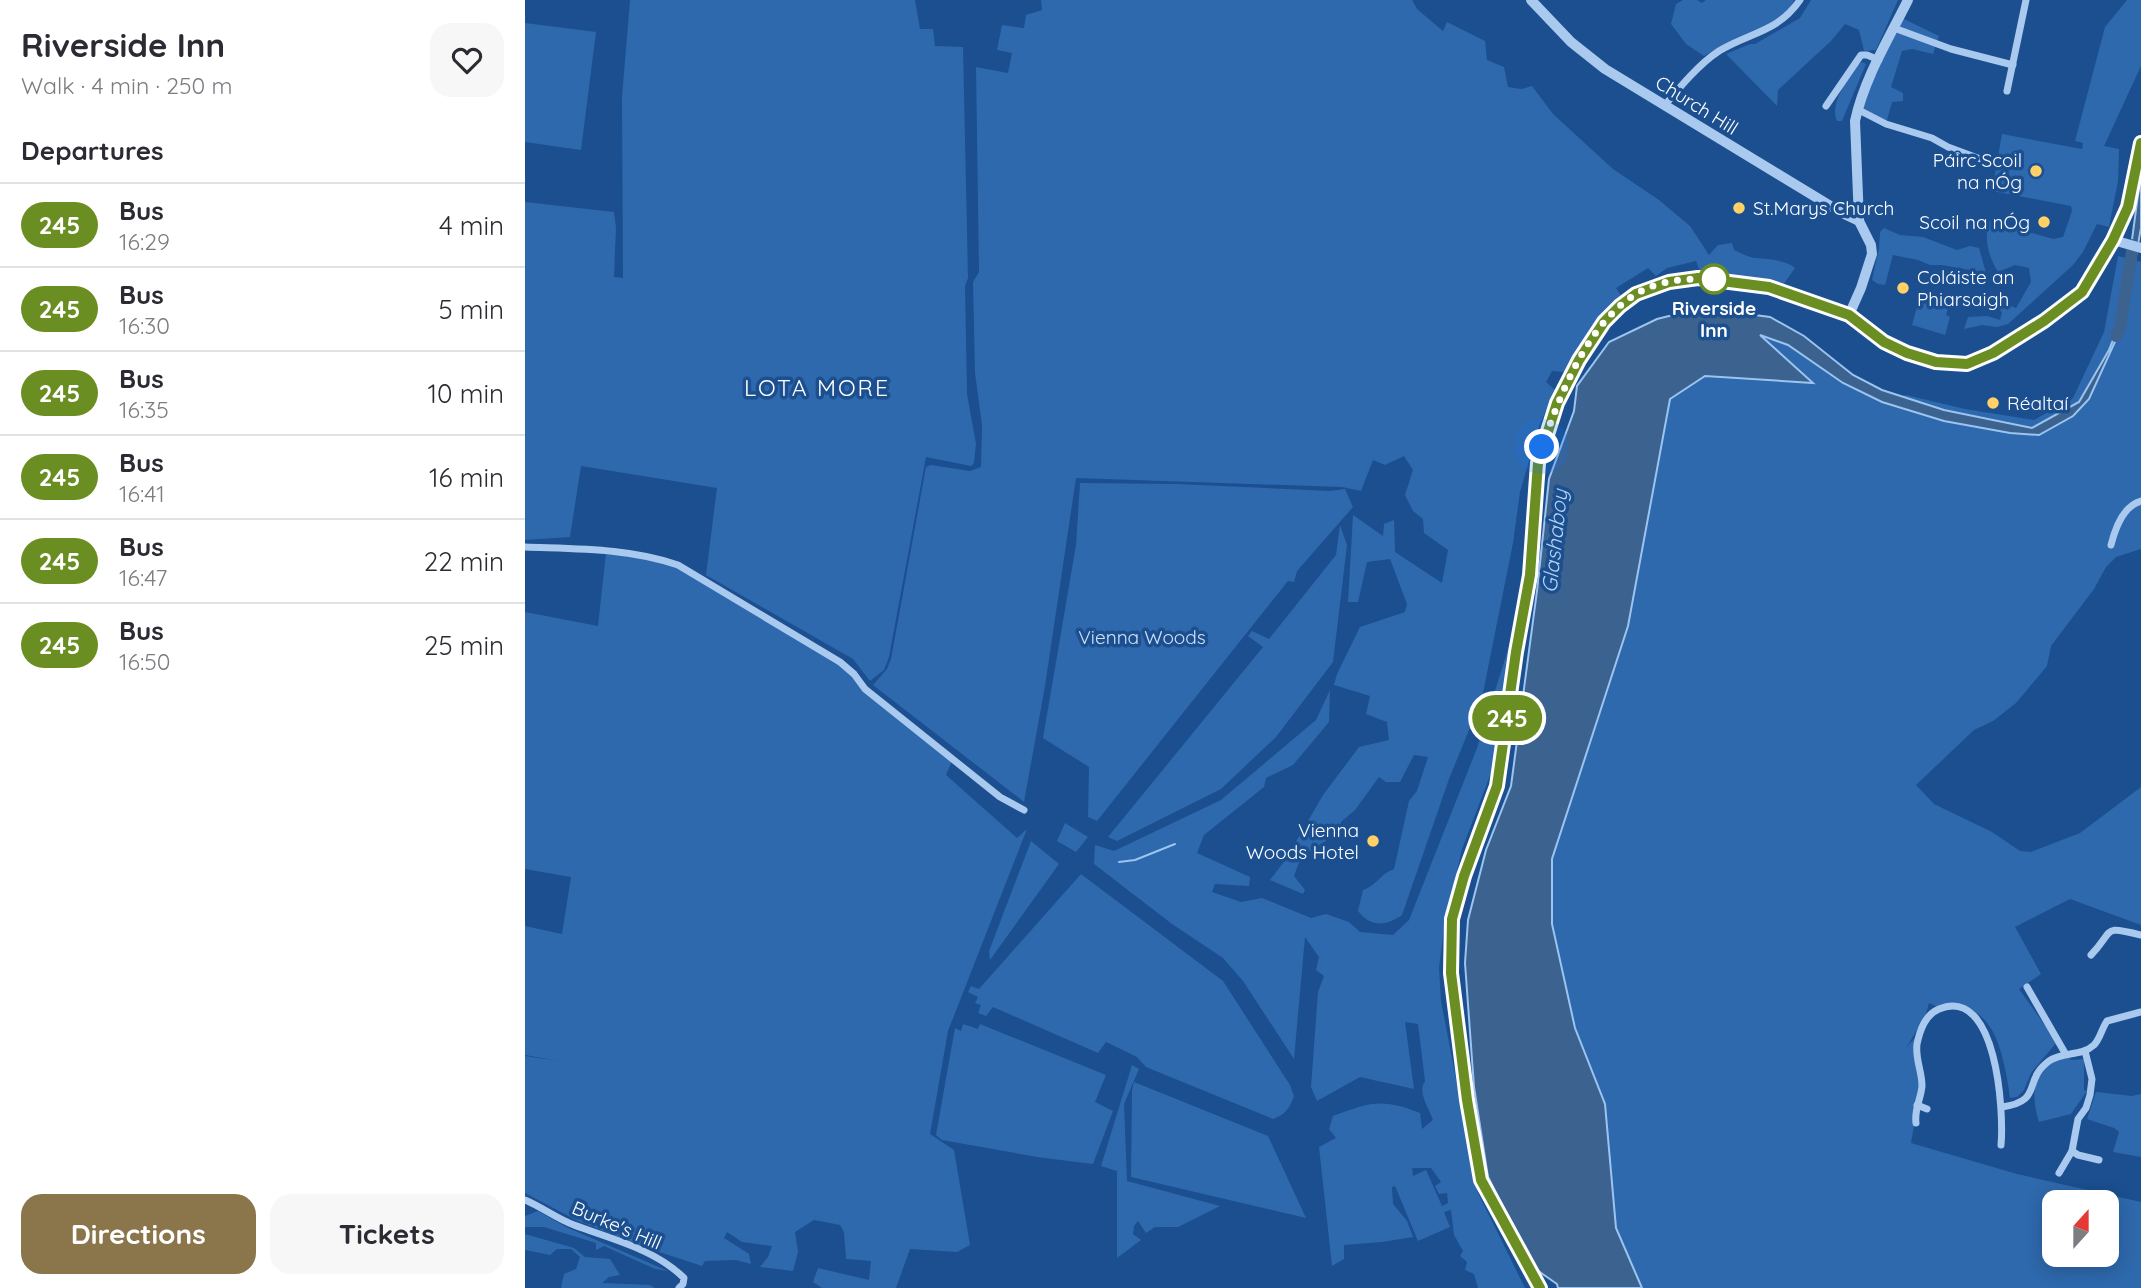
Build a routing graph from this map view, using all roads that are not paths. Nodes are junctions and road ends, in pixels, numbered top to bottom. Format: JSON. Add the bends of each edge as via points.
{"nodes":[{"id":1,"x":1531,"y":0,"type":"edge"},
{"id":2,"x":1800,"y":0,"type":"edge"},
{"id":3,"x":1908,"y":0,"type":"edge"},
{"id":4,"x":2026,"y":0,"type":"edge"},
{"id":5,"x":1894,"y":28,"type":"junction"},
{"id":6,"x":1878,"y":60,"type":"junction"},
{"id":7,"x":2013,"y":65,"type":"junction"},
{"id":8,"x":2007,"y":91,"type":"dead end"},
{"id":9,"x":1665,"y":105,"type":"junction"},
{"id":10,"x":1826,"y":106,"type":"dead end"},
{"id":11,"x":1857,"y":109,"type":"junction"},
{"id":12,"x":2141,"y":144,"type":"edge"},
{"id":13,"x":1983,"y":160,"type":"dead end"},
{"id":14,"x":1859,"y":221,"type":"junction"},
{"id":15,"x":2118,"y":242,"type":"junction"},
{"id":16,"x":2141,"y":248,"type":"edge"},
{"id":17,"x":1849,"y":315,"type":"junction"},
{"id":18,"x":2141,"y":501,"type":"edge"},
{"id":19,"x":2111,"y":545,"type":"dead end"},
{"id":20,"x":525,"y":547,"type":"edge"},
{"id":21,"x":1024,"y":810,"type":"dead end"},
{"id":22,"x":2141,"y":935,"type":"edge"},
{"id":23,"x":2091,"y":955,"type":"dead end"},
{"id":24,"x":2027,"y":987,"type":"dead end"},
{"id":25,"x":2141,"y":1012,"type":"edge"},
{"id":26,"x":2085,"y":1051,"type":"junction"},
{"id":27,"x":2065,"y":1053,"type":"junction"},
{"id":28,"x":1917,"y":1105,"type":"junction"},
{"id":29,"x":2002,"y":1107,"type":"junction"},
{"id":30,"x":1927,"y":1109,"type":"dead end"},
{"id":31,"x":1916,"y":1123,"type":"dead end"},
{"id":32,"x":2001,"y":1145,"type":"dead end"},
{"id":33,"x":2072,"y":1151,"type":"junction"},
{"id":34,"x":2099,"y":1160,"type":"dead end"},
{"id":35,"x":2059,"y":1173,"type":"dead end"},
{"id":36,"x":525,"y":1200,"type":"edge"},
{"id":37,"x":679,"y":1288,"type":"edge"},
{"id":38,"x":1540,"y":1288,"type":"edge"}],
"edges":[{"from":1,"to":9,"type":"street","name":"Church Hill","via":[[1588,57]]},
{"from":2,"to":9,"type":"street","via":[[1771,28],[1716,53]]},
{"from":3,"to":5,"type":"street"},
{"from":4,"to":7,"type":"street"},
{"from":5,"to":6,"type":"street"},
{"from":5,"to":7,"type":"street"},
{"from":6,"to":10,"type":"street","via":[[1861,55]]},
{"from":6,"to":11,"type":"street"},
{"from":7,"to":8,"type":"street"},
{"from":9,"to":14,"type":"street","name":"Church Hill"},
{"from":11,"to":13,"type":"street"},
{"from":11,"to":14,"type":"street"},
{"from":12,"to":15,"type":"main road"},
{"from":14,"to":17,"type":"street","via":[[1872,254]]},
{"from":15,"to":16,"type":"street"},
{"from":15,"to":17,"type":"main road","via":[[2068,304],[1993,353],[1967,364],[1936,362],[1907,353]]},
{"from":17,"to":38,"type":"main road","via":[[1769,287],[1735,281],[1698,278],[1650,288],[1604,322],[1557,403],[1538,463],[1530,575],[1497,786],[1452,919],[1451,973],[1481,1180]]},
{"from":18,"to":19,"type":"street","via":[[2117,525]]},
{"from":20,"to":21,"type":"street","via":[[599,550],[678,565],[840,663],[865,689],[1000,797]]},
{"from":22,"to":23,"type":"street","via":[[2110,930]]},
{"from":24,"to":27,"type":"street"},
{"from":25,"to":26,"type":"street","via":[[2107,1021],[2097,1041]]},
{"from":26,"to":27,"type":"street"},
{"from":26,"to":33,"type":"street","via":[[2092,1079]]},
{"from":27,"to":29,"type":"street","via":[[2041,1068],[2020,1105]]},
{"from":28,"to":29,"type":"street","via":[[1922,1079],[1916,1054],[1923,1024],[1936,1010],[1957,1006],[1978,1019],[1996,1067]]},
{"from":28,"to":30,"type":"street"},
{"from":28,"to":31,"type":"street"},
{"from":29,"to":32,"type":"street"},
{"from":33,"to":34,"type":"street"},
{"from":33,"to":35,"type":"street"},
{"from":36,"to":37,"type":"street","name":"Burke's Hill","via":[[668,1265],[684,1278]]}]}
